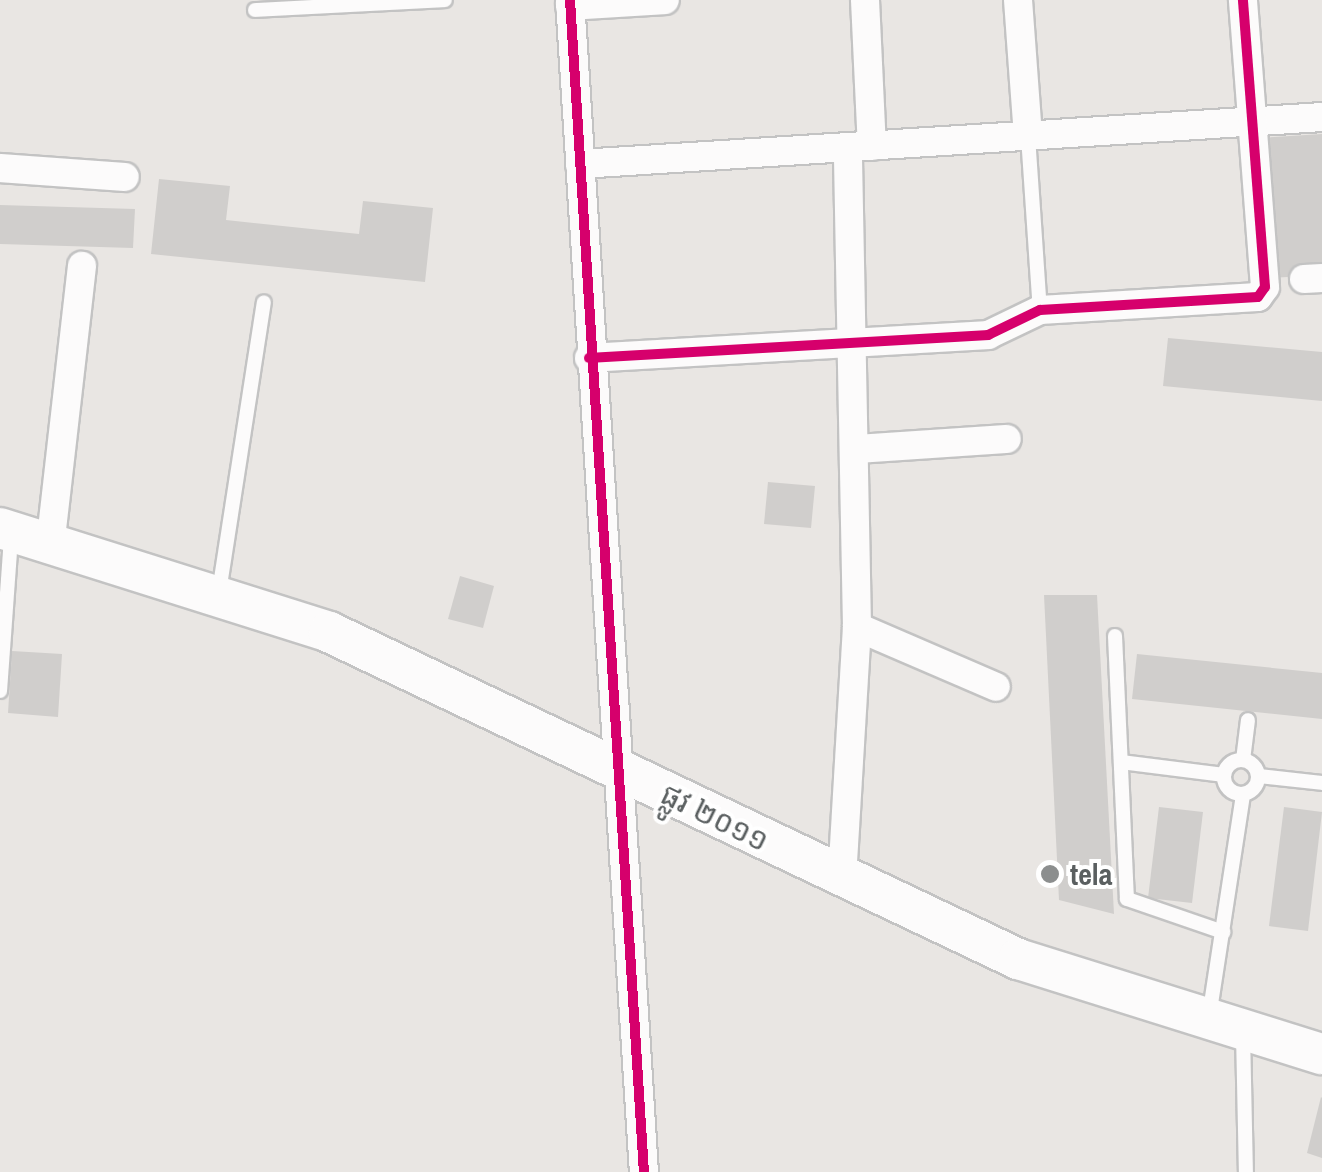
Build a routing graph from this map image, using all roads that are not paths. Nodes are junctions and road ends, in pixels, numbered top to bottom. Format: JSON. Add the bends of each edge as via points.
{"nodes":[{"id":1,"x":444,"y":0,"type":"edge"},
{"id":2,"x":665,"y":0,"type":"edge"},
{"id":3,"x":865,"y":0,"type":"edge"},
{"id":4,"x":1018,"y":0,"type":"edge"},
{"id":5,"x":1243,"y":0,"type":"edge"},
{"id":6,"x":570,"y":3,"type":"edge"},
{"id":7,"x":255,"y":10,"type":"dead end"},
{"id":8,"x":1322,"y":117,"type":"edge"},
{"id":9,"x":1252,"y":123,"type":"junction"},
{"id":10,"x":1028,"y":136,"type":"junction"},
{"id":11,"x":860,"y":147,"type":"junction"},
{"id":12,"x":580,"y":164,"type":"junction"},
{"id":13,"x":0,"y":168,"type":"edge"},
{"id":14,"x":125,"y":178,"type":"dead end"},
{"id":15,"x":82,"y":266,"type":"dead end"},
{"id":16,"x":264,"y":302,"type":"dead end"},
{"id":17,"x":1040,"y":310,"type":"junction"},
{"id":18,"x":855,"y":344,"type":"junction"},
{"id":19,"x":589,"y":358,"type":"junction"},
{"id":20,"x":1007,"y":439,"type":"dead end"},
{"id":21,"x":856,"y":449,"type":"junction"},
{"id":22,"x":6,"y":529,"type":"edge"},
{"id":23,"x":51,"y":538,"type":"junction"},
{"id":24,"x":218,"y":592,"type":"junction"},
{"id":25,"x":858,"y":626,"type":"junction"},
{"id":26,"x":1115,"y":636,"type":"dead end"},
{"id":27,"x":996,"y":687,"type":"dead end"},
{"id":28,"x":0,"y":690,"type":"edge"},
{"id":29,"x":1248,"y":720,"type":"dead end"},
{"id":30,"x":1243,"y":760,"type":"junction"},
{"id":31,"x":1121,"y":762,"type":"junction"},
{"id":32,"x":622,"y":772,"type":"junction"},
{"id":33,"x":1224,"y":776,"type":"junction"},
{"id":34,"x":1258,"y":776,"type":"junction"},
{"id":35,"x":1322,"y":782,"type":"edge"},
{"id":36,"x":1243,"y":795,"type":"junction"},
{"id":37,"x":842,"y":878,"type":"junction"},
{"id":38,"x":1223,"y":932,"type":"junction"},
{"id":39,"x":1226,"y":1027,"type":"junction"},
{"id":40,"x":1322,"y":1054,"type":"edge"},
{"id":41,"x":644,"y":1172,"type":"edge"},
{"id":42,"x":1246,"y":1172,"type":"edge"}],
"edges":[{"from":1,"to":7,"type":"lane"},
{"from":2,"to":6,"type":"street"},
{"from":3,"to":11,"type":"street"},
{"from":4,"to":10,"type":"street"},
{"from":5,"to":9,"type":"street"},
{"from":6,"to":12,"type":"street"},
{"from":8,"to":9,"type":"street"},
{"from":9,"to":10,"type":"street"},
{"from":9,"to":17,"type":"street","via":[[1265,288],[1258,297]]},
{"from":10,"to":11,"type":"street"},
{"from":10,"to":17,"type":"lane"},
{"from":11,"to":12,"type":"street"},
{"from":11,"to":18,"type":"street"},
{"from":12,"to":19,"type":"street"},
{"from":13,"to":14,"type":"street"},
{"from":15,"to":23,"type":"street"},
{"from":16,"to":24,"type":"lane"},
{"from":17,"to":18,"type":"street","via":[[988,335]]},
{"from":18,"to":19,"type":"street"},
{"from":18,"to":21,"type":"street"},
{"from":19,"to":32,"type":"street"},
{"from":20,"to":21,"type":"street"},
{"from":21,"to":25,"type":"street"},
{"from":22,"to":23,"type":"main road","name":"ផ្លូវ ២០១១"},
{"from":22,"to":28,"type":"lane"},
{"from":23,"to":24,"type":"main road","name":"ផ្លូវ ២០១១"},
{"from":24,"to":32,"type":"main road","name":"ផ្លូវ ២០១១","via":[[329,632]]},
{"from":25,"to":27,"type":"street"},
{"from":25,"to":37,"type":"street"},
{"from":26,"to":31,"type":"lane"},
{"from":29,"to":30,"type":"lane"},
{"from":30,"to":33,"type":"lane"},
{"from":30,"to":34,"type":"lane"},
{"from":31,"to":33,"type":"lane"},
{"from":31,"to":38,"type":"lane","via":[[1130,904]]},
{"from":32,"to":37,"type":"main road","name":"ផ្លូវ ២០១១"},
{"from":32,"to":41,"type":"street"},
{"from":33,"to":36,"type":"lane","via":[[1229,790]]},
{"from":34,"to":35,"type":"lane"},
{"from":34,"to":36,"type":"lane"},
{"from":36,"to":38,"type":"lane"},
{"from":37,"to":39,"type":"main road","name":"ផ្លូវ ២០១១","via":[[1018,958]]},
{"from":38,"to":39,"type":"lane"},
{"from":39,"to":40,"type":"main road","name":"ផ្លូវ ២០១១"},
{"from":39,"to":42,"type":"lane"}]}
